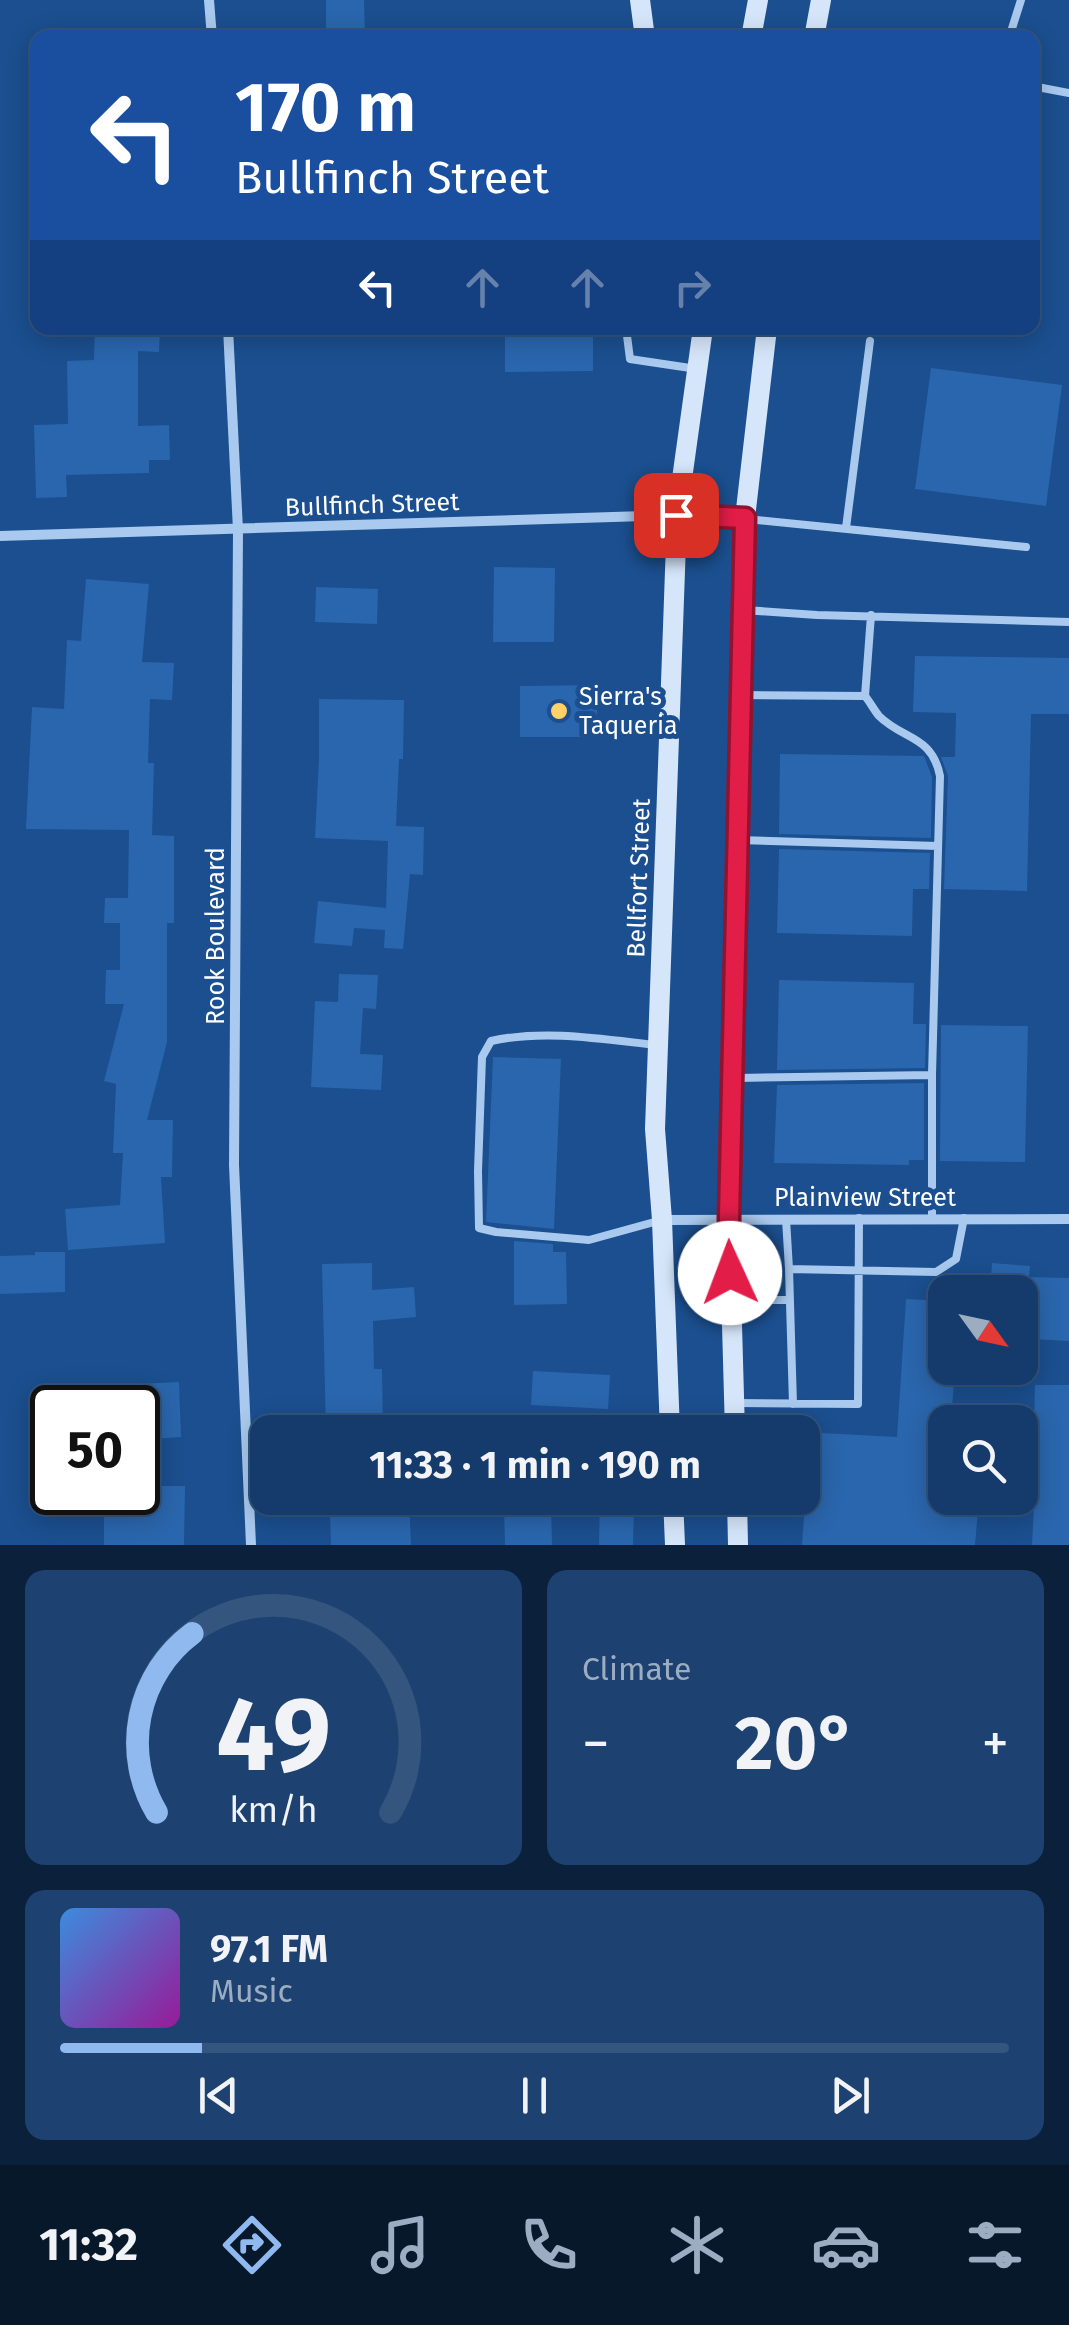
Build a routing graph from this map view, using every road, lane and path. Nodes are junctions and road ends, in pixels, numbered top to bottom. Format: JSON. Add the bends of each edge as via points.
{"nodes":[{"id":1,"x":209,"y":0,"type":"edge"},
{"id":2,"x":640,"y":0,"type":"edge"},
{"id":3,"x":758,"y":0,"type":"edge"},
{"id":4,"x":819,"y":0,"type":"edge"},
{"id":5,"x":1021,"y":0,"type":"edge"},
{"id":6,"x":211,"y":30,"type":"edge"},
{"id":7,"x":644,"y":30,"type":"edge"},
{"id":8,"x":752,"y":30,"type":"edge"},
{"id":9,"x":815,"y":30,"type":"edge"},
{"id":10,"x":1012,"y":30,"type":"edge"},
{"id":11,"x":1040,"y":88,"type":"edge"},
{"id":12,"x":1069,"y":94,"type":"edge"},
{"id":13,"x":228,"y":335,"type":"edge"},
{"id":14,"x":627,"y":335,"type":"edge"},
{"id":15,"x":702,"y":335,"type":"edge"},
{"id":16,"x":766,"y":335,"type":"edge"},
{"id":17,"x":870,"y":341,"type":"dead end"},
{"id":18,"x":697,"y":369,"type":"junction"},
{"id":19,"x":676,"y":515,"type":"junction"},
{"id":20,"x":745,"y":518,"type":"junction"},
{"id":21,"x":846,"y":528,"type":"junction"},
{"id":22,"x":238,"y":530,"type":"junction"},
{"id":23,"x":0,"y":536,"type":"edge"},
{"id":24,"x":1026,"y":547,"type":"dead end"},
{"id":25,"x":743,"y":610,"type":"junction"},
{"id":26,"x":871,"y":615,"type":"junction"},
{"id":27,"x":1069,"y":622,"type":"edge"},
{"id":28,"x":742,"y":695,"type":"junction"},
{"id":29,"x":865,"y":696,"type":"junction"},
{"id":30,"x":738,"y":840,"type":"junction"},
{"id":31,"x":938,"y":846,"type":"junction"},
{"id":32,"x":658,"y":1045,"type":"junction"},
{"id":33,"x":932,"y":1076,"type":"junction"},
{"id":34,"x":732,"y":1078,"type":"junction"},
{"id":35,"x":729,"y":1218,"type":"junction"},
{"id":36,"x":786,"y":1218,"type":"junction"},
{"id":37,"x":859,"y":1218,"type":"junction"},
{"id":38,"x":932,"y":1218,"type":"junction"},
{"id":39,"x":964,"y":1218,"type":"junction"},
{"id":40,"x":1069,"y":1219,"type":"edge"},
{"id":41,"x":662,"y":1220,"type":"junction"},
{"id":42,"x":789,"y":1269,"type":"junction"},
{"id":43,"x":858,"y":1272,"type":"junction"},
{"id":44,"x":731,"y":1300,"type":"junction"},
{"id":45,"x":790,"y":1300,"type":"junction"},
{"id":46,"x":734,"y":1403,"type":"junction"},
{"id":47,"x":792,"y":1404,"type":"junction"},
{"id":48,"x":669,"y":1415,"type":"edge"},
{"id":49,"x":734,"y":1415,"type":"edge"},
{"id":50,"x":674,"y":1515,"type":"edge"},
{"id":51,"x":737,"y":1515,"type":"edge"},
{"id":52,"x":251,"y":1545,"type":"edge"},
{"id":53,"x":675,"y":1545,"type":"edge"},
{"id":54,"x":738,"y":1545,"type":"edge"}],
"edges":[{"from":1,"to":6,"type":"street"},
{"from":2,"to":7,"type":"main road"},
{"from":3,"to":8,"type":"main road"},
{"from":4,"to":9,"type":"main road"},
{"from":5,"to":10,"type":"lane"},
{"from":11,"to":12,"type":"lane"},
{"from":13,"to":22,"type":"street","name":"Rook Boulevard"},
{"from":14,"to":18,"type":"lane","via":[[630,359]]},
{"from":15,"to":18,"type":"main road","name":"Bellfort Street"},
{"from":16,"to":20,"type":"main road"},
{"from":17,"to":21,"type":"lane"},
{"from":18,"to":19,"type":"main road","name":"Bellfort Street"},
{"from":19,"to":20,"type":"street","name":"Bullfinch Street"},
{"from":19,"to":22,"type":"street","name":"Bullfinch Street"},
{"from":19,"to":32,"type":"main road","name":"Bellfort Street"},
{"from":20,"to":21,"type":"lane"},
{"from":20,"to":25,"type":"main road"},
{"from":21,"to":24,"type":"lane"},
{"from":22,"to":23,"type":"street","name":"Bullfinch Street"},
{"from":22,"to":52,"type":"street","name":"Rook Boulevard","via":[[234,1165]]},
{"from":25,"to":26,"type":"lane"},
{"from":25,"to":28,"type":"main road"},
{"from":26,"to":27,"type":"lane"},
{"from":26,"to":29,"type":"lane"},
{"from":28,"to":29,"type":"lane"},
{"from":28,"to":30,"type":"main road"},
{"from":29,"to":31,"type":"lane","via":[[880,717],[937,760]]},
{"from":30,"to":31,"type":"lane"},
{"from":30,"to":34,"type":"main road"},
{"from":31,"to":33,"type":"lane"},
{"from":32,"to":41,"type":"main road","name":"Bellfort Street"},
{"from":32,"to":41,"type":"lane","via":[[582,1037],[491,1042],[482,1057],[479,1228],[588,1240]]},
{"from":33,"to":34,"type":"lane"},
{"from":33,"to":38,"type":"lane"},
{"from":34,"to":35,"type":"main road"},
{"from":35,"to":36,"type":"street","name":"Plainview Street"},
{"from":35,"to":41,"type":"street","name":"Plainview Street"},
{"from":35,"to":44,"type":"main road"},
{"from":36,"to":37,"type":"street","name":"Plainview Street"},
{"from":36,"to":42,"type":"lane"},
{"from":37,"to":38,"type":"street","name":"Plainview Street"},
{"from":37,"to":43,"type":"lane"},
{"from":38,"to":39,"type":"street","name":"Plainview Street"},
{"from":39,"to":40,"type":"street","name":"Plainview Street"},
{"from":39,"to":43,"type":"lane","via":[[956,1259],[936,1272]]},
{"from":41,"to":48,"type":"main road","name":"Bellfort Street"},
{"from":42,"to":43,"type":"lane"},
{"from":42,"to":45,"type":"lane"},
{"from":43,"to":47,"type":"lane","via":[[858,1404]]},
{"from":44,"to":45,"type":"lane"},
{"from":44,"to":46,"type":"main road"},
{"from":45,"to":47,"type":"lane"},
{"from":46,"to":47,"type":"lane"},
{"from":46,"to":49,"type":"main road"},
{"from":50,"to":53,"type":"main road"},
{"from":51,"to":54,"type":"main road"}]}
